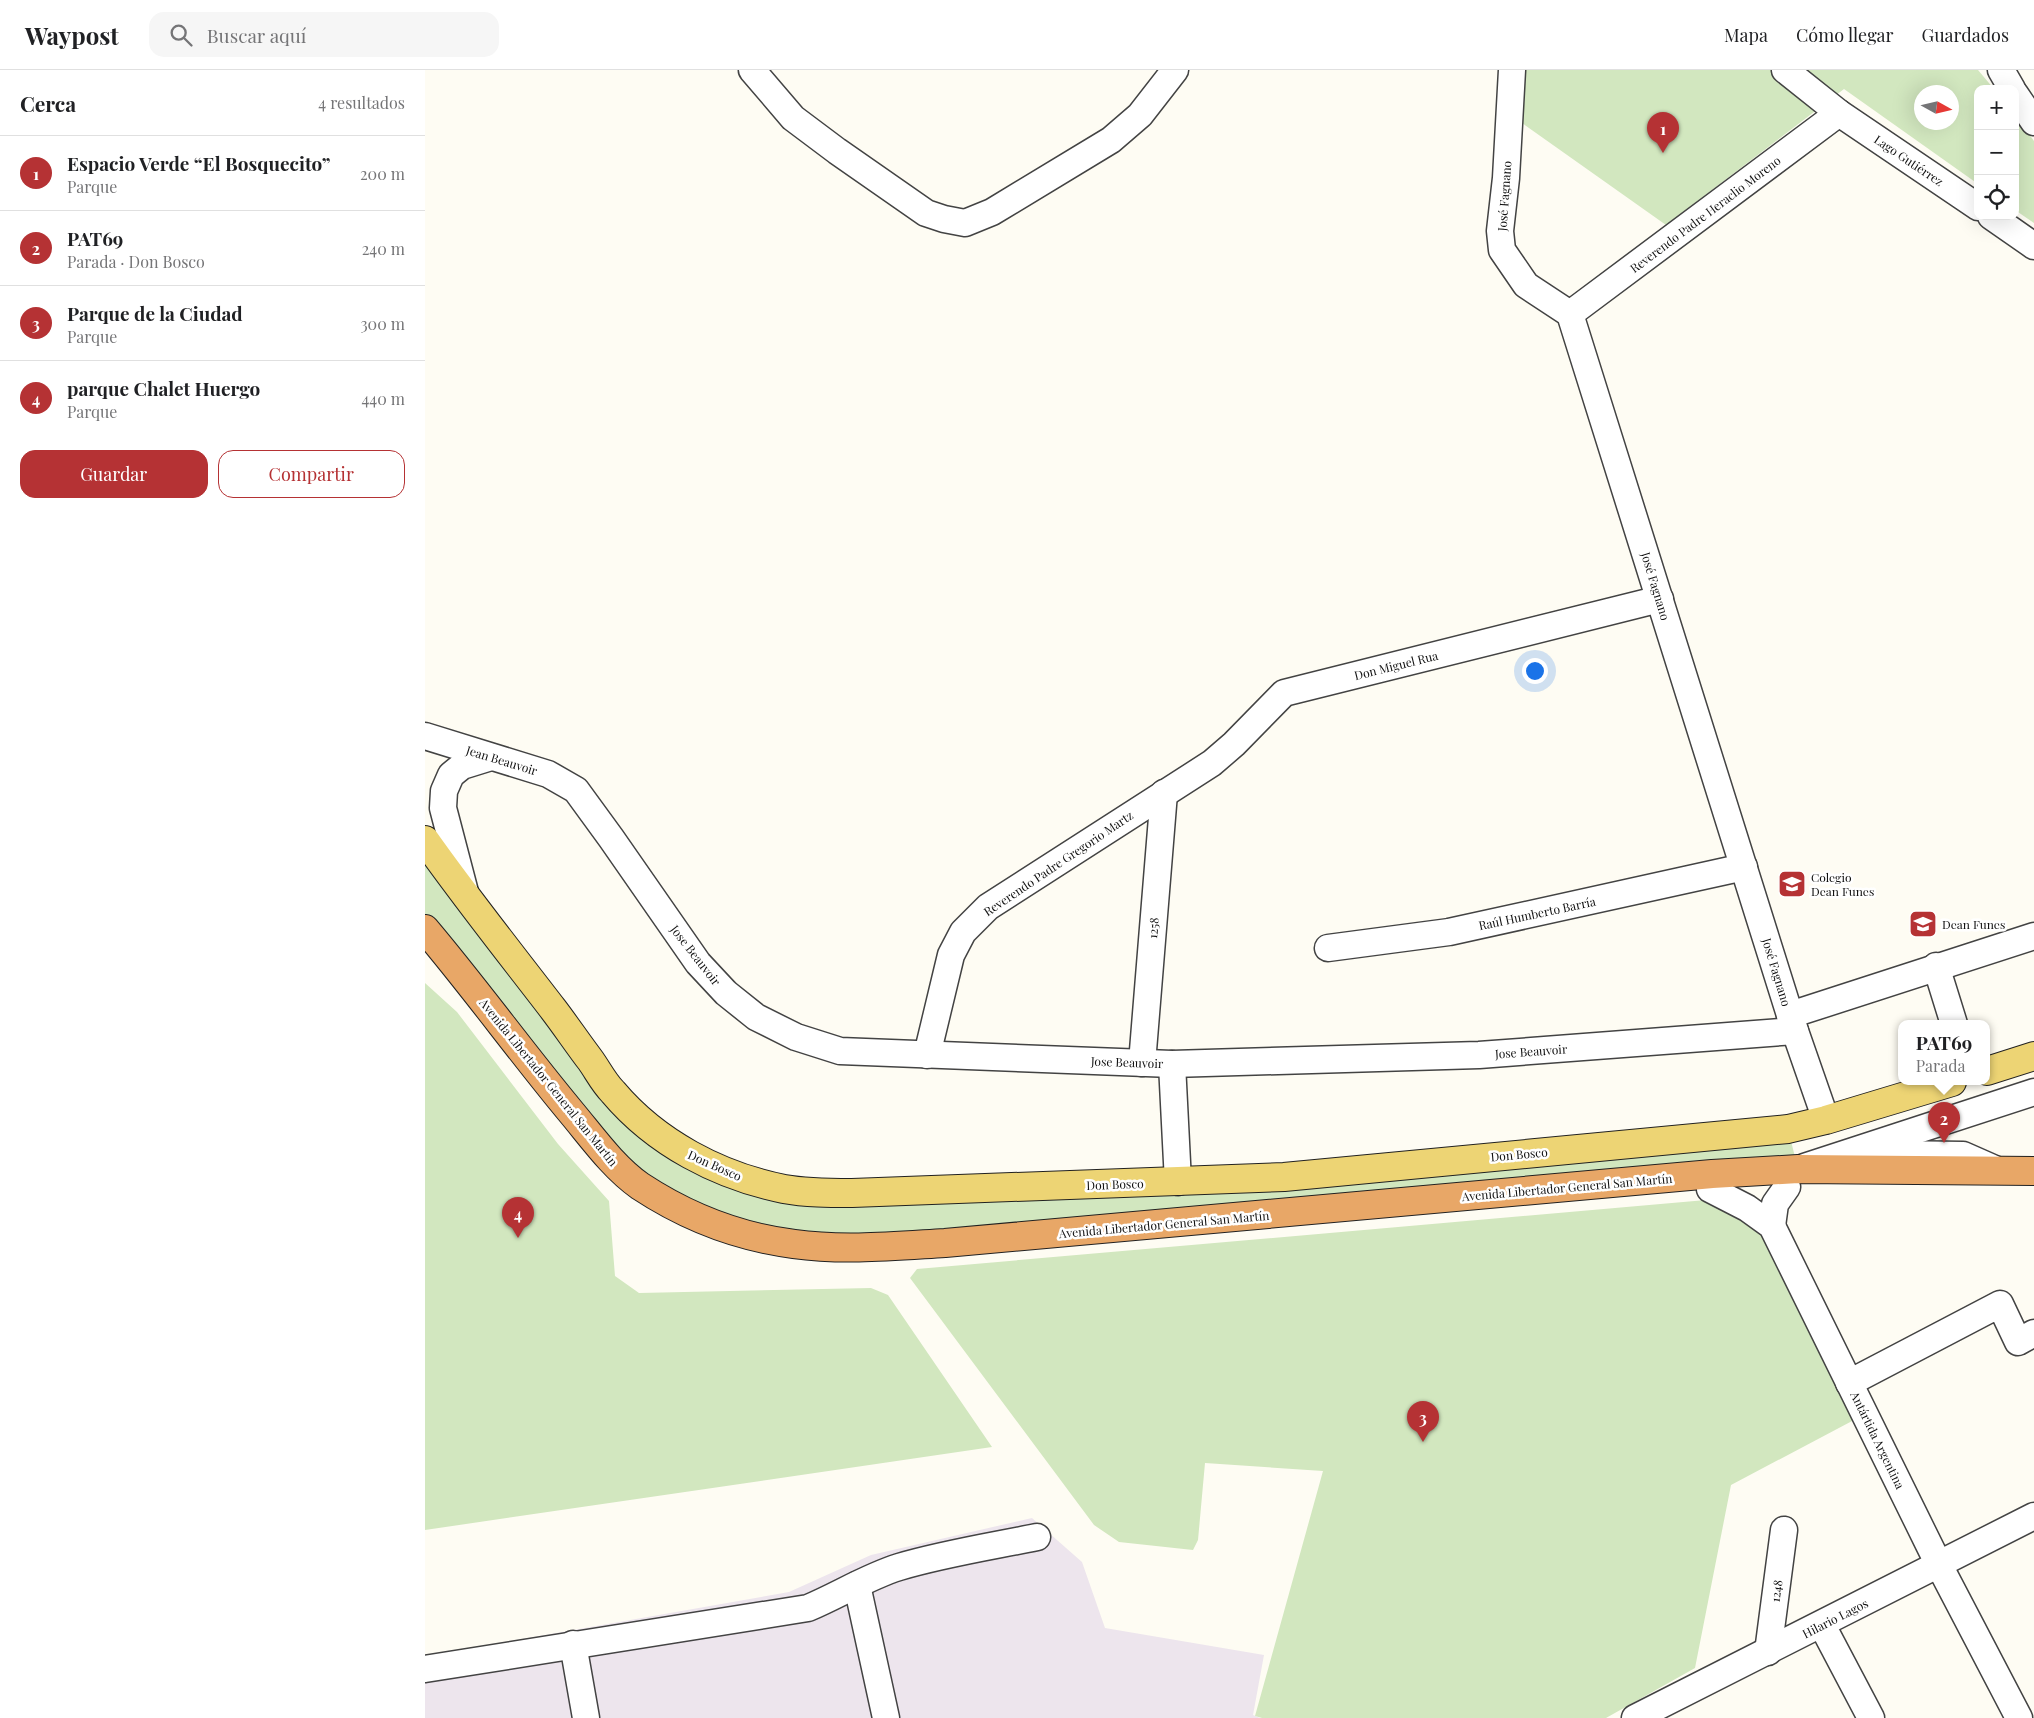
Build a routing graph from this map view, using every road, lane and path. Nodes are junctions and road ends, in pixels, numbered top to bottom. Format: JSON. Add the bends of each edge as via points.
{"nodes":[{"id":1,"x":753,"y":70,"type":"edge"},
{"id":2,"x":1175,"y":70,"type":"edge"},
{"id":3,"x":1512,"y":70,"type":"edge"},
{"id":4,"x":1785,"y":70,"type":"edge"},
{"id":5,"x":2001,"y":70,"type":"edge"},
{"id":6,"x":2023,"y":101,"type":"edge"},
{"id":7,"x":1839,"y":113,"type":"junction"},
{"id":8,"x":1974,"y":204,"type":"edge"},
{"id":9,"x":1997,"y":220,"type":"edge"},
{"id":10,"x":2034,"y":246,"type":"edge"},
{"id":11,"x":1570,"y":314,"type":"junction"},
{"id":12,"x":1660,"y":599,"type":"junction"},
{"id":13,"x":425,"y":736,"type":"edge"},
{"id":14,"x":491,"y":757,"type":"junction"},
{"id":15,"x":575,"y":790,"type":"joint"},
{"id":16,"x":1164,"y":793,"type":"junction"},
{"id":17,"x":425,"y":840,"type":"edge"},
{"id":18,"x":1744,"y":868,"type":"junction"},
{"id":19,"x":467,"y":899,"type":"junction"},
{"id":20,"x":425,"y":929,"type":"edge"},
{"id":21,"x":2034,"y":936,"type":"edge"},
{"id":22,"x":1328,"y":948,"type":"dead end"},
{"id":23,"x":425,"y":954,"type":"edge"},
{"id":24,"x":1928,"y":969,"type":"junction"},
{"id":25,"x":1936,"y":1020,"type":"edge"},
{"id":26,"x":1953,"y":1020,"type":"edge"},
{"id":27,"x":1792,"y":1023,"type":"junction"},
{"id":28,"x":927,"y":1055,"type":"junction"},
{"id":29,"x":2034,"y":1056,"type":"edge"},
{"id":30,"x":1142,"y":1063,"type":"junction"},
{"id":31,"x":1172,"y":1064,"type":"junction"},
{"id":32,"x":1990,"y":1070,"type":"edge"},
{"id":33,"x":1942,"y":1085,"type":"edge"},
{"id":34,"x":2034,"y":1092,"type":"edge"},
{"id":35,"x":1826,"y":1120,"type":"junction"},
{"id":36,"x":2034,"y":1171,"type":"edge"},
{"id":37,"x":1792,"y":1178,"type":"junction"},
{"id":38,"x":1178,"y":1182,"type":"junction"},
{"id":39,"x":2034,"y":1187,"type":"edge"},
{"id":40,"x":1710,"y":1188,"type":"junction"},
{"id":41,"x":1772,"y":1226,"type":"junction"},
{"id":42,"x":2034,"y":1333,"type":"edge"},
{"id":43,"x":1849,"y":1383,"type":"junction"},
{"id":44,"x":2034,"y":1516,"type":"edge"},
{"id":45,"x":1784,"y":1530,"type":"dead end"},
{"id":46,"x":1037,"y":1537,"type":"dead end"},
{"id":47,"x":1938,"y":1563,"type":"junction"},
{"id":48,"x":857,"y":1585,"type":"junction"},
{"id":49,"x":1822,"y":1624,"type":"junction"},
{"id":50,"x":573,"y":1644,"type":"junction"},
{"id":51,"x":1768,"y":1652,"type":"junction"},
{"id":52,"x":425,"y":1669,"type":"edge"},
{"id":53,"x":2024,"y":1715,"type":"edge"},
{"id":54,"x":586,"y":1718,"type":"edge"},
{"id":55,"x":886,"y":1718,"type":"edge"},
{"id":56,"x":1635,"y":1718,"type":"edge"},
{"id":57,"x":1871,"y":1718,"type":"edge"}],
"edges":[{"from":1,"to":2,"type":"street","via":[[793,118],[837,151],[926,213],[965,223],[991,212],[1111,140],[1141,115]]},
{"from":3,"to":11,"type":"street","name":"José Fagnano","via":[[1500,231],[1502,250],[1526,284]]},
{"from":4,"to":7,"type":"street","name":"Lago Gutiérrez"},
{"from":5,"to":6,"type":"street"},
{"from":7,"to":8,"type":"street","name":"Lago Gutiérrez"},
{"from":7,"to":11,"type":"street","name":"Reverendo Padre Heraclio Moreno"},
{"from":9,"to":10,"type":"street"},
{"from":11,"to":12,"type":"street","name":"José Fagnano"},
{"from":12,"to":16,"type":"street","name":"Don Miguel Rua","via":[[1284,693],[1212,763]]},
{"from":12,"to":18,"type":"street","name":"José Fagnano"},
{"from":13,"to":14,"type":"street","name":"Jean Beauvoir"},
{"from":14,"to":15,"type":"street","name":"Jean Beauvoir","via":[[548,774]]},
{"from":14,"to":19,"type":"street","via":[[462,766],[451,775],[444,791],[443,808]]},
{"from":15,"to":28,"type":"street","name":"Jose Beauvoir","via":[[698,963],[725,993],[756,1017],[796,1038],[840,1051]]},
{"from":16,"to":28,"type":"street","name":"Reverendo Padre Gregorio Martz","via":[[988,907],[963,932],[951,955]]},
{"from":16,"to":30,"type":"street","name":"1258"},
{"from":17,"to":19,"type":"main road","name":"Don Bosco"},
{"from":18,"to":22,"type":"street","name":"Raúl Humberto Barría","via":[[1449,932]]},
{"from":18,"to":27,"type":"street","name":"José Fagnano"},
{"from":19,"to":38,"type":"main road","name":"Don Bosco","via":[[612,1092],[644,1124],[670,1143],[712,1166],[785,1189],[818,1193]]},
{"from":20,"to":37,"type":"highway","name":"Avenida Libertador General San Martín","via":[[583,1127],[615,1164],[639,1185],[706,1222],[746,1235],[794,1244],[860,1248],[945,1243],[1633,1180]]},
{"from":21,"to":24,"type":"street","name":"Jose Beauvoir"},
{"from":23,"to":40,"type":"highway","name":"Avenida Libertador General San Martín","via":[[557,1122],[615,1186],[688,1230],[734,1250],[777,1260],[828,1263],[898,1261],[1352,1226]]},
{"from":24,"to":25,"type":"street"},
{"from":24,"to":26,"type":"street"},
{"from":24,"to":27,"type":"street","name":"Jose Beauvoir"},
{"from":27,"to":31,"type":"street","name":"Jose Beauvoir","via":[[1479,1055]]},
{"from":27,"to":35,"type":"street","name":"José Fagnano"},
{"from":28,"to":30,"type":"street","name":"Jose Beauvoir"},
{"from":29,"to":32,"type":"main road"},
{"from":30,"to":31,"type":"street","name":"Jose Beauvoir"},
{"from":31,"to":38,"type":"street"},
{"from":33,"to":35,"type":"main road","name":"Don Bosco"},
{"from":34,"to":37,"type":"street"},
{"from":35,"to":38,"type":"main road","name":"Don Bosco","via":[[1778,1130],[1284,1177]]},
{"from":36,"to":37,"type":"highway","name":"Avenida Libertador General San Martín"},
{"from":37,"to":39,"type":"highway","name":"Avenida Libertador General San Martín","via":[[1870,1188]]},
{"from":37,"to":40,"type":"highway","name":"Avenida Libertador General San Martín"},
{"from":37,"to":41,"type":"street","via":[[1775,1204]]},
{"from":40,"to":41,"type":"street","name":"Antártida Argentina"},
{"from":41,"to":43,"type":"street","name":"Antártida Argentina"},
{"from":42,"to":43,"type":"street","via":[[2018,1342],[2000,1304]]},
{"from":43,"to":47,"type":"street","name":"Antártida Argentina"},
{"from":44,"to":47,"type":"street","name":"Hilario Lagos"},
{"from":45,"to":51,"type":"street","name":"1248"},
{"from":46,"to":48,"type":"street","via":[[900,1567]]},
{"from":47,"to":49,"type":"street","name":"Hilario Lagos"},
{"from":47,"to":53,"type":"street","name":"Antártida Argentina"},
{"from":48,"to":50,"type":"street","via":[[808,1608]]},
{"from":48,"to":55,"type":"street"},
{"from":49,"to":51,"type":"street","name":"Hilario Lagos"},
{"from":49,"to":57,"type":"street"},
{"from":50,"to":52,"type":"street"},
{"from":50,"to":54,"type":"street"},
{"from":51,"to":56,"type":"street","name":"Hilario Lagos"}]}
